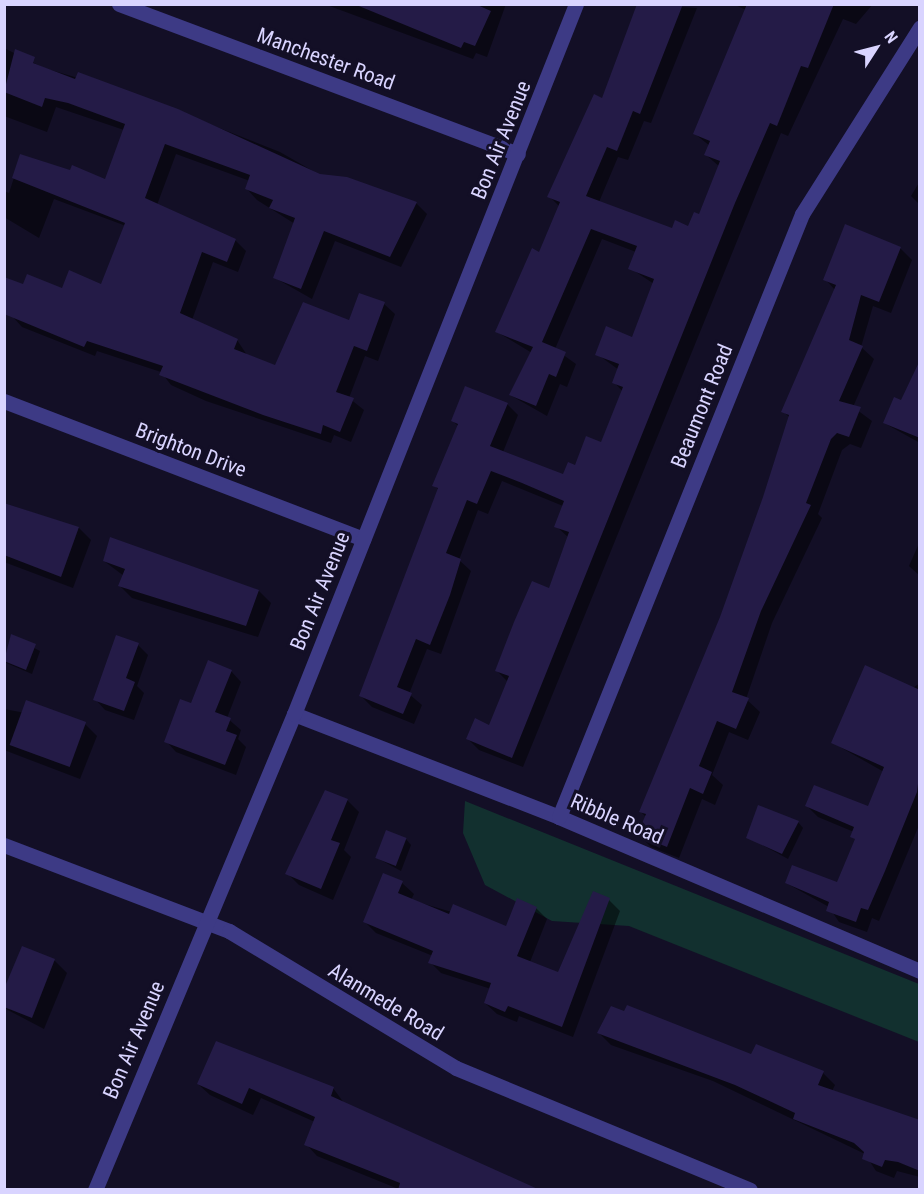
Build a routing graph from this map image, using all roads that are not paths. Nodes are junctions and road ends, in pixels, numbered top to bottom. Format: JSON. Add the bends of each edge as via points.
{"nodes":[{"id":1,"x":119,"y":4,"type":"edge"},
{"id":2,"x":576,"y":4,"type":"edge"},
{"id":3,"x":920,"y":27,"type":"edge"},
{"id":4,"x":518,"y":154,"type":"junction"},
{"id":5,"x":4,"y":401,"type":"edge"},
{"id":6,"x":363,"y":538,"type":"junction"},
{"id":7,"x":294,"y":714,"type":"junction"},
{"id":8,"x":559,"y":818,"type":"junction"},
{"id":9,"x":4,"y":845,"type":"edge"},
{"id":10,"x":207,"y":921,"type":"junction"},
{"id":11,"x":920,"y":971,"type":"edge"},
{"id":12,"x":95,"y":1190,"type":"edge"},
{"id":13,"x":750,"y":1190,"type":"edge"}],
"edges":[{"from":1,"to":4,"type":"street","name":"Manchester Road"},
{"from":2,"to":4,"type":"street","name":"Bon Air Avenue"},
{"from":3,"to":8,"type":"street","name":"Beaumont Road","via":[[802,214]]},
{"from":4,"to":6,"type":"street","name":"Bon Air Avenue"},
{"from":5,"to":6,"type":"street","name":"Brighton Drive"},
{"from":6,"to":7,"type":"street","name":"Bon Air Avenue"},
{"from":7,"to":8,"type":"street","name":"Ribble Road"},
{"from":7,"to":10,"type":"street","name":"Bon Air Avenue"},
{"from":8,"to":11,"type":"street","name":"Ribble Road"},
{"from":9,"to":10,"type":"street","name":"Alanmede Road"},
{"from":10,"to":12,"type":"street","name":"Bon Air Avenue"},
{"from":10,"to":13,"type":"street","name":"Alanmede Road","via":[[456,1068]]}]}
